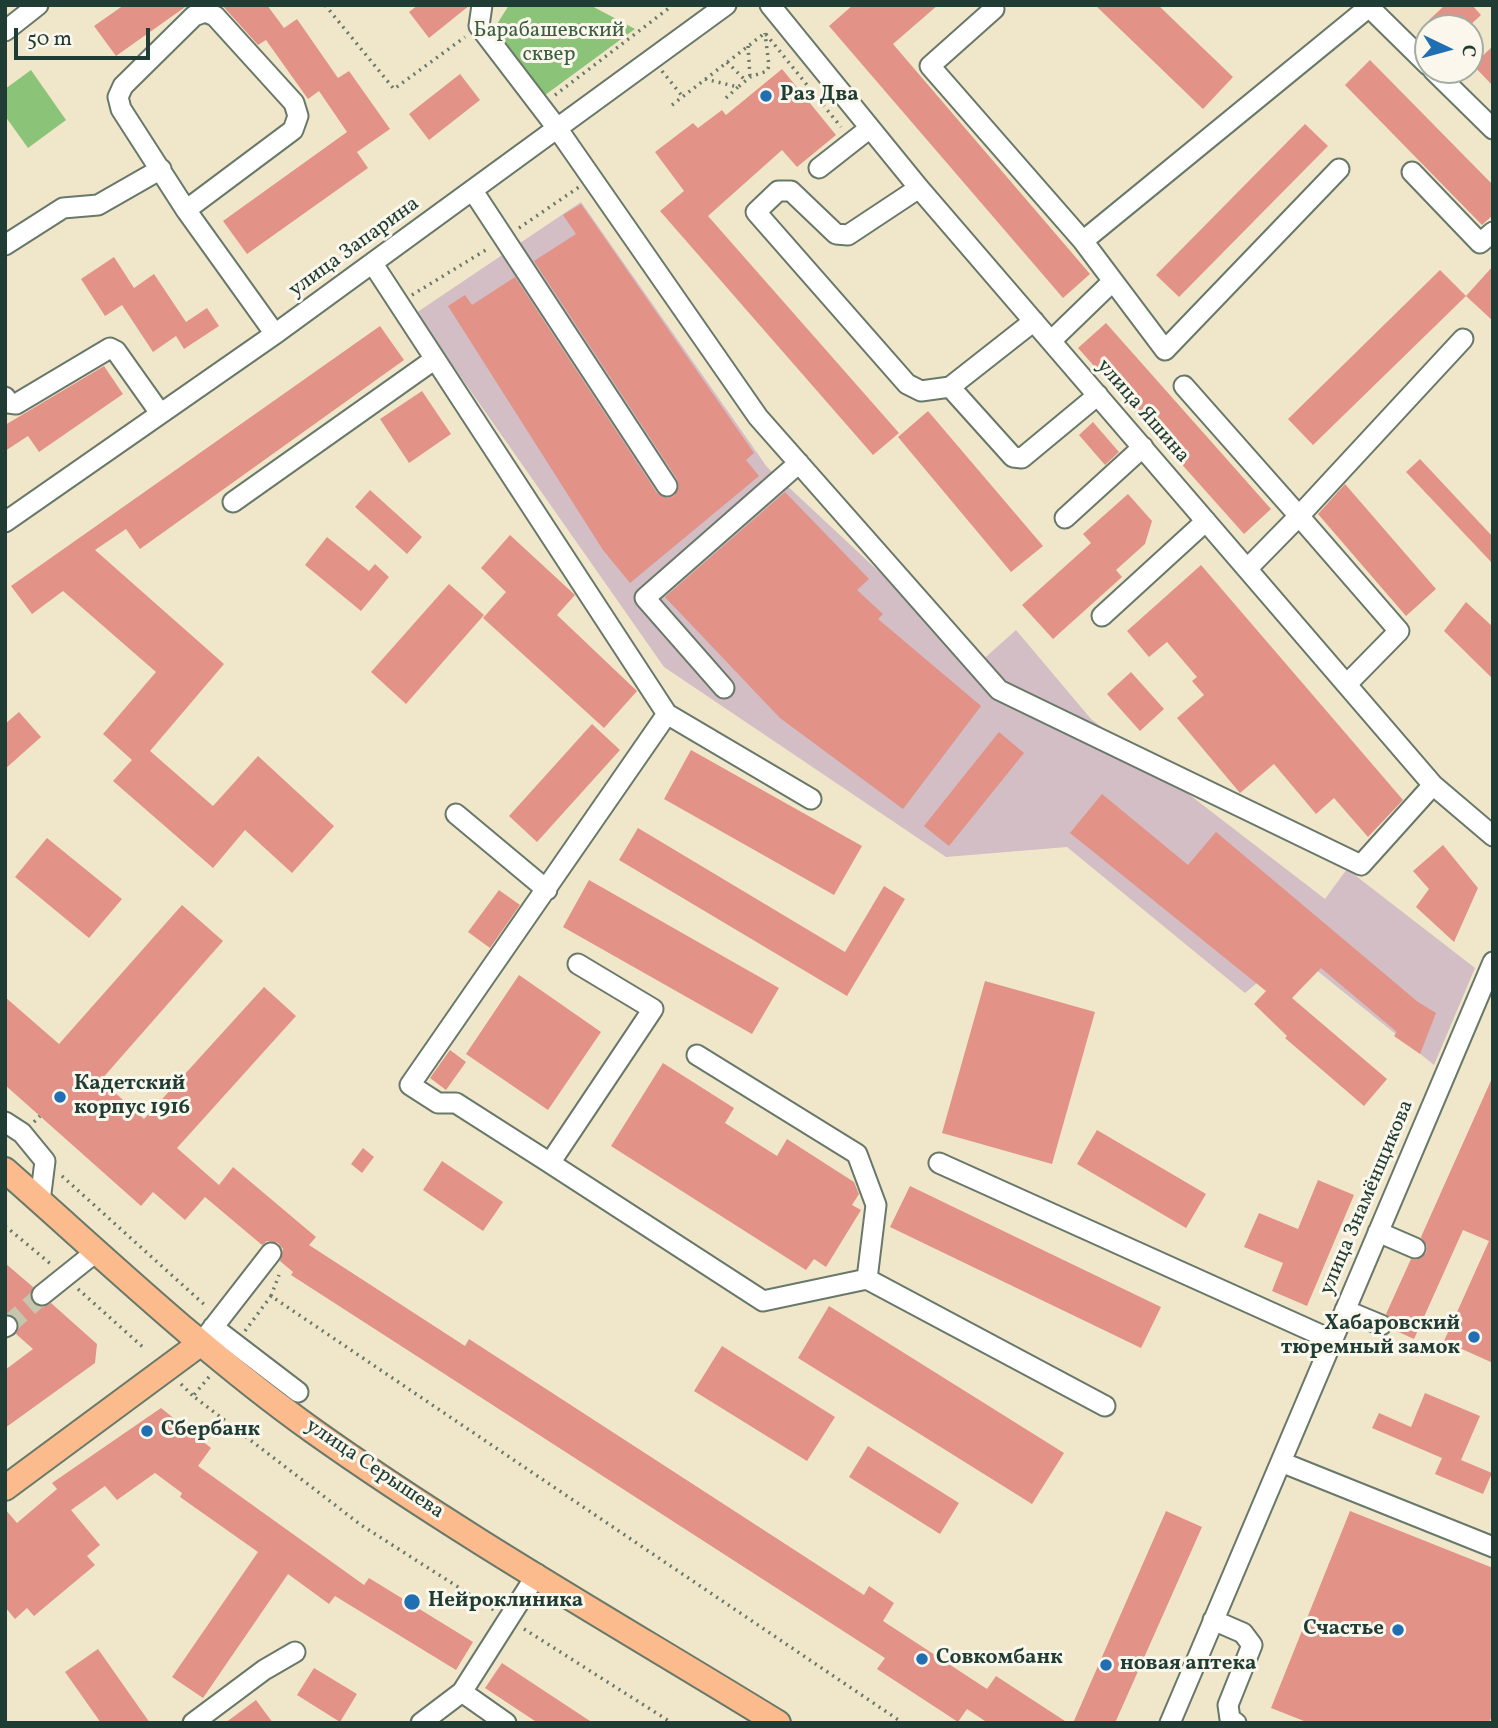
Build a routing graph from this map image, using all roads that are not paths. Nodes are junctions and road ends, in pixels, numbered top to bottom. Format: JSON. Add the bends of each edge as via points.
{"nodes":[{"id":1,"x":38,"y":5,"type":"edge"},
{"id":2,"x":482,"y":5,"type":"edge"},
{"id":3,"x":726,"y":5,"type":"edge"},
{"id":4,"x":1368,"y":6,"type":"edge"},
{"id":5,"x":995,"y":9,"type":"dead end"},
{"id":6,"x":776,"y":12,"type":"edge"},
{"id":7,"x":5,"y":31,"type":"edge"},
{"id":8,"x":1414,"y":51,"type":"edge"},
{"id":9,"x":1447,"y":84,"type":"edge"},
{"id":10,"x":557,"y":128,"type":"junction"},
{"id":11,"x":870,"y":128,"type":"junction"},
{"id":12,"x":1493,"y":129,"type":"edge"},
{"id":13,"x":819,"y":168,"type":"dead end"},
{"id":14,"x":161,"y":169,"type":"junction"},
{"id":15,"x":1339,"y":169,"type":"dead end"},
{"id":16,"x":1412,"y":172,"type":"dead end"},
{"id":17,"x":919,"y":188,"type":"junction"},
{"id":18,"x":473,"y":191,"type":"junction"},
{"id":19,"x":186,"y":210,"type":"junction"},
{"id":20,"x":1491,"y":236,"type":"edge"},
{"id":21,"x":1083,"y":241,"type":"junction"},
{"id":22,"x":5,"y":245,"type":"edge"},
{"id":23,"x":373,"y":264,"type":"junction"},
{"id":24,"x":1113,"y":282,"type":"junction"},
{"id":25,"x":1034,"y":321,"type":"junction"},
{"id":26,"x":275,"y":334,"type":"junction"},
{"id":27,"x":1463,"y":339,"type":"dead end"},
{"id":28,"x":1051,"y":341,"type":"junction"},
{"id":29,"x":435,"y":359,"type":"junction"},
{"id":30,"x":1184,"y":386,"type":"dead end"},
{"id":31,"x":950,"y":387,"type":"junction"},
{"id":32,"x":1098,"y":395,"type":"junction"},
{"id":33,"x":5,"y":397,"type":"edge"},
{"id":34,"x":160,"y":414,"type":"junction"},
{"id":35,"x":1143,"y":447,"type":"junction"},
{"id":36,"x":799,"y":463,"type":"junction"},
{"id":37,"x":667,"y":486,"type":"dead end"},
{"id":38,"x":233,"y":502,"type":"dead end"},
{"id":39,"x":1299,"y":516,"type":"junction"},
{"id":40,"x":1065,"y":518,"type":"dead end"},
{"id":41,"x":1206,"y":521,"type":"junction"},
{"id":42,"x":5,"y":522,"type":"edge"},
{"id":43,"x":1247,"y":569,"type":"junction"},
{"id":44,"x":1102,"y":616,"type":"dead end"},
{"id":45,"x":1347,"y":684,"type":"junction"},
{"id":46,"x":724,"y":688,"type":"dead end"},
{"id":47,"x":667,"y":714,"type":"junction"},
{"id":48,"x":1433,"y":785,"type":"junction"},
{"id":49,"x":811,"y":799,"type":"dead end"},
{"id":50,"x":456,"y":814,"type":"dead end"},
{"id":51,"x":1493,"y":836,"type":"edge"},
{"id":52,"x":547,"y":890,"type":"junction"},
{"id":53,"x":1493,"y":962,"type":"edge"},
{"id":54,"x":578,"y":964,"type":"dead end"},
{"id":55,"x":697,"y":1055,"type":"dead end"},
{"id":56,"x":5,"y":1122,"type":"edge"},
{"id":57,"x":550,"y":1163,"type":"junction"},
{"id":58,"x":939,"y":1163,"type":"dead end"},
{"id":59,"x":5,"y":1170,"type":"edge"},
{"id":60,"x":40,"y":1201,"type":"junction"},
{"id":61,"x":1378,"y":1233,"type":"junction"},
{"id":62,"x":1416,"y":1248,"type":"dead end"},
{"id":63,"x":97,"y":1251,"type":"junction"},
{"id":64,"x":277,"y":1258,"type":"road end"},
{"id":65,"x":867,"y":1279,"type":"junction"},
{"id":66,"x":42,"y":1295,"type":"tunnel mouth"},
{"id":67,"x":1345,"y":1310,"type":"junction"},
{"id":68,"x":1381,"y":1325,"type":"dead end"},
{"id":69,"x":212,"y":1330,"type":"junction"},
{"id":70,"x":1332,"y":1340,"type":"junction"},
{"id":71,"x":298,"y":1392,"type":"dead end"},
{"id":72,"x":1105,"y":1406,"type":"dead end"},
{"id":73,"x":1281,"y":1462,"type":"junction"},
{"id":74,"x":5,"y":1488,"type":"edge"},
{"id":75,"x":1493,"y":1547,"type":"edge"},
{"id":76,"x":537,"y":1574,"type":"junction"},
{"id":77,"x":1213,"y":1620,"type":"junction"},
{"id":78,"x":295,"y":1652,"type":"dead end"},
{"id":79,"x":462,"y":1692,"type":"junction"},
{"id":80,"x":193,"y":1723,"type":"edge"},
{"id":81,"x":421,"y":1723,"type":"edge"},
{"id":82,"x":506,"y":1723,"type":"edge"},
{"id":83,"x":778,"y":1723,"type":"edge"},
{"id":84,"x":1170,"y":1723,"type":"edge"},
{"id":85,"x":1236,"y":1723,"type":"edge"}],
"edges":[{"from":1,"to":7,"type":"street"},
{"from":2,"to":10,"type":"street","via":[[479,26]]},
{"from":3,"to":10,"type":"street","name":"улица Запарина"},
{"from":4,"to":8,"type":"street"},
{"from":4,"to":21,"type":"street"},
{"from":5,"to":21,"type":"street","via":[[930,66]]},
{"from":6,"to":11,"type":"street","name":"улица Яшина"},
{"from":9,"to":12,"type":"street"},
{"from":10,"to":18,"type":"street","name":"улица Запарина"},
{"from":10,"to":36,"type":"street","via":[[758,417]]},
{"from":11,"to":13,"type":"street"},
{"from":11,"to":17,"type":"street","name":"улица Яшина"},
{"from":14,"to":19,"type":"street"},
{"from":14,"to":19,"type":"street","via":[[118,97],[123,86],[194,16],[205,12],[215,16],[294,103],[298,116],[293,130]]},
{"from":14,"to":22,"type":"street","via":[[98,205],[63,208]]},
{"from":15,"to":24,"type":"street","via":[[1165,350]]},
{"from":16,"to":20,"type":"street","via":[[1480,243]]},
{"from":17,"to":25,"type":"street","name":"улица Яшина"},
{"from":17,"to":31,"type":"street","via":[[848,235],[836,234],[791,191],[778,191],[756,212],[907,384],[921,391]]},
{"from":18,"to":23,"type":"street","name":"улица Запарина"},
{"from":18,"to":37,"type":"street"},
{"from":19,"to":26,"type":"street"},
{"from":21,"to":24,"type":"street"},
{"from":23,"to":26,"type":"street","name":"улица Запарина"},
{"from":23,"to":29,"type":"street"},
{"from":24,"to":28,"type":"street"},
{"from":25,"to":28,"type":"street","name":"улица Яшина"},
{"from":25,"to":31,"type":"street"},
{"from":26,"to":34,"type":"street","name":"улица Запарина"},
{"from":27,"to":39,"type":"street"},
{"from":28,"to":32,"type":"street","name":"улица Яшина"},
{"from":29,"to":38,"type":"street"},
{"from":29,"to":47,"type":"street"},
{"from":30,"to":39,"type":"street"},
{"from":31,"to":32,"type":"street","via":[[1017,459]]},
{"from":32,"to":35,"type":"street","name":"улица Яшина"},
{"from":33,"to":34,"type":"street","via":[[16,404],[110,348]]},
{"from":34,"to":42,"type":"street","name":"улица Запарина"},
{"from":35,"to":40,"type":"street"},
{"from":35,"to":41,"type":"street","name":"улица Яшина"},
{"from":36,"to":46,"type":"street","via":[[645,598]]},
{"from":36,"to":48,"type":"street","via":[[999,690],[1361,865]]},
{"from":39,"to":43,"type":"street"},
{"from":39,"to":45,"type":"street","via":[[1399,631]]},
{"from":41,"to":43,"type":"street","name":"улица Яшина"},
{"from":41,"to":44,"type":"street"},
{"from":43,"to":45,"type":"street","name":"улица Яшина"},
{"from":45,"to":48,"type":"street","name":"улица Яшина"},
{"from":47,"to":49,"type":"street"},
{"from":47,"to":52,"type":"street"},
{"from":48,"to":51,"type":"street","name":"улица Яшина"},
{"from":50,"to":52,"type":"street"},
{"from":52,"to":57,"type":"street","via":[[410,1085],[438,1103],[456,1103]]},
{"from":53,"to":61,"type":"street","name":"улица Знамёнщикова"},
{"from":54,"to":57,"type":"street","via":[[653,1009]]},
{"from":55,"to":65,"type":"street","via":[[857,1154],[876,1205]]},
{"from":56,"to":60,"type":"street","via":[[22,1133],[45,1161]]},
{"from":57,"to":65,"type":"street","via":[[763,1301]]},
{"from":58,"to":70,"type":"street"},
{"from":59,"to":60,"type":"main road","name":"улица Серышева"},
{"from":60,"to":63,"type":"main road","name":"улица Серышева"},
{"from":61,"to":62,"type":"street"},
{"from":61,"to":67,"type":"street","name":"улица Знамёнщикова"},
{"from":63,"to":66,"type":"street"},
{"from":63,"to":69,"type":"main road","name":"улица Серышева"},
{"from":64,"to":69,"type":"street"},
{"from":65,"to":72,"type":"street"},
{"from":67,"to":68,"type":"street"},
{"from":67,"to":70,"type":"street","name":"улица Знамёнщикова"},
{"from":69,"to":71,"type":"street"},
{"from":69,"to":74,"type":"main road"},
{"from":69,"to":76,"type":"main road","name":"улица Серышева","via":[[321,1436]]},
{"from":70,"to":73,"type":"street","name":"улица Знамёнщикова"},
{"from":73,"to":75,"type":"street"},
{"from":73,"to":77,"type":"street","name":"улица Знамёнщикова"},
{"from":76,"to":79,"type":"street"},
{"from":76,"to":83,"type":"main road","name":"улица Серышева"},
{"from":77,"to":84,"type":"street","name":"улица Знамёнщикова"},
{"from":77,"to":85,"type":"street","via":[[1242,1633],[1252,1645],[1228,1705],[1230,1719]]},
{"from":78,"to":80,"type":"street"},
{"from":79,"to":81,"type":"street"},
{"from":79,"to":82,"type":"street"}]}
